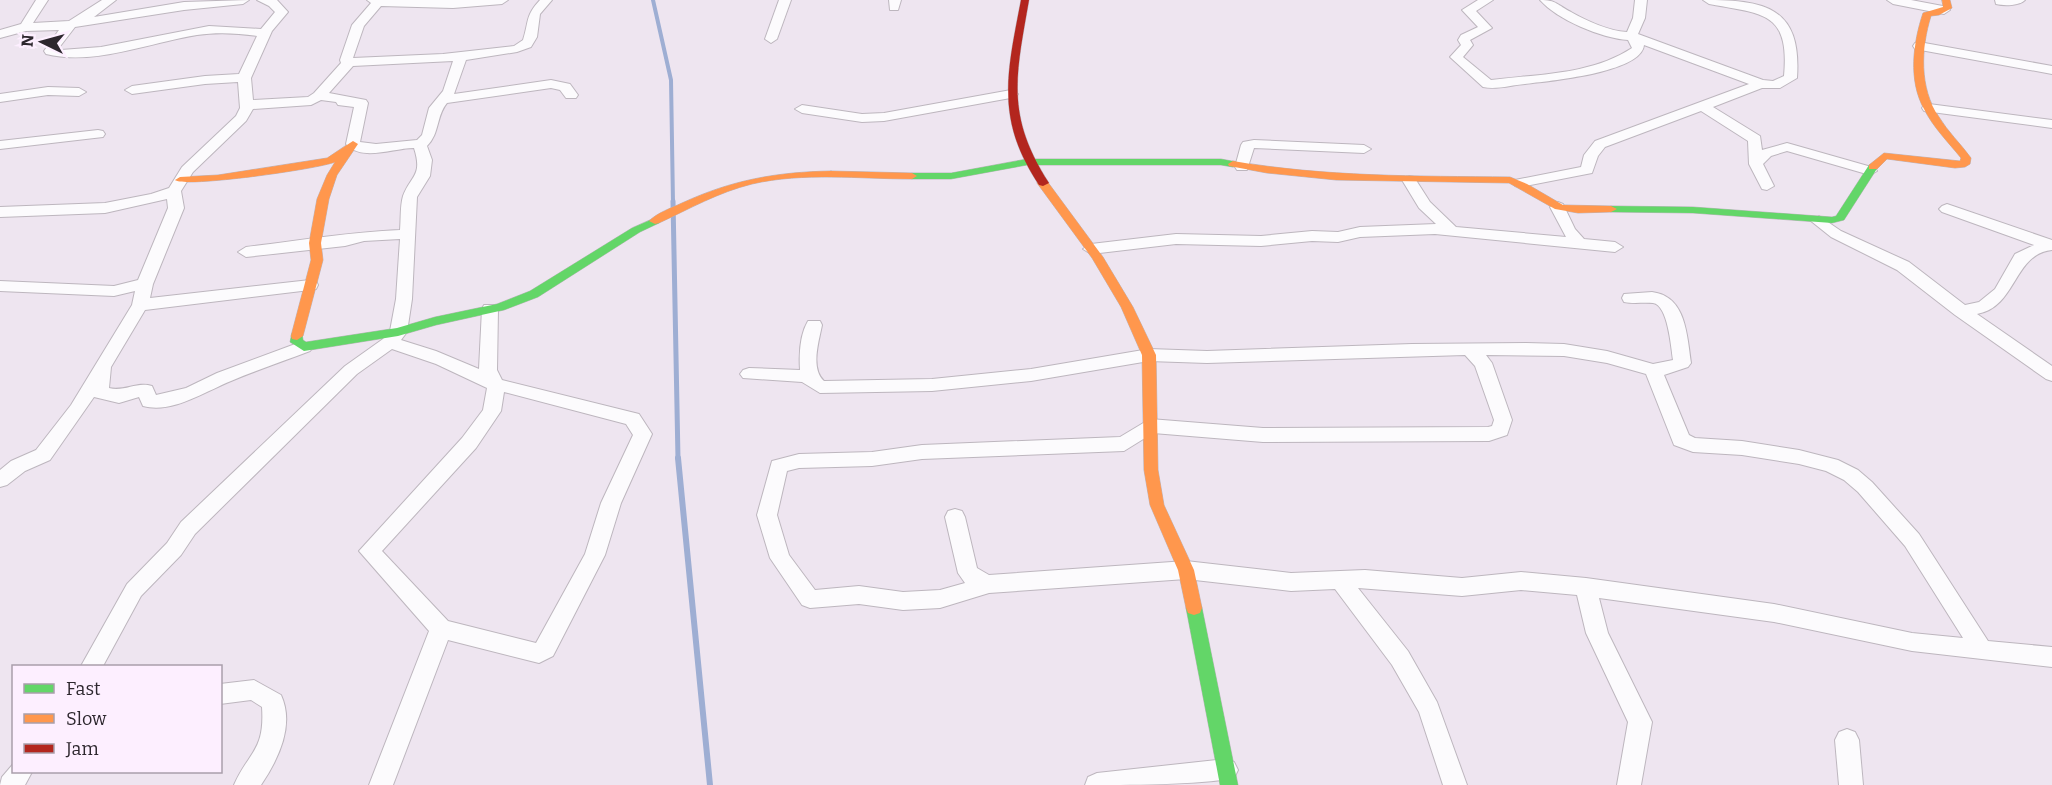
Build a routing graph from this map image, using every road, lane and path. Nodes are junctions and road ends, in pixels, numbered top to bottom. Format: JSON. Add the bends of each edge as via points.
{"nodes":[{"id":1,"x":110,"y":0,"type":"edge"},
{"id":2,"x":243,"y":0,"type":"edge"},
{"id":3,"x":292,"y":0,"type":"edge"},
{"id":4,"x":502,"y":0,"type":"edge"},
{"id":5,"x":546,"y":0,"type":"edge"},
{"id":6,"x":785,"y":0,"type":"edge"},
{"id":7,"x":1025,"y":0,"type":"edge"},
{"id":8,"x":1488,"y":0,"type":"edge"},
{"id":9,"x":1546,"y":0,"type":"edge"},
{"id":10,"x":1641,"y":0,"type":"edge"},
{"id":11,"x":1709,"y":0,"type":"edge"},
{"id":12,"x":1893,"y":0,"type":"edge"},
{"id":13,"x":2019,"y":0,"type":"edge"},
{"id":14,"x":43,"y":1,"type":"edge"},
{"id":15,"x":376,"y":1,"type":"edge"},
{"id":16,"x":474,"y":1,"type":"edge"},
{"id":17,"x":2000,"y":1,"type":"edge"},
{"id":18,"x":268,"y":2,"type":"edge"},
{"id":19,"x":1758,"y":3,"type":"edge"},
{"id":20,"x":1945,"y":5,"type":"edge"},
{"id":21,"x":75,"y":22,"type":"junction"},
{"id":22,"x":25,"y":27,"type":"junction"},
{"id":23,"x":265,"y":33,"type":"junction"},
{"id":24,"x":1,"y":35,"type":"edge"},
{"id":25,"x":1631,"y":36,"type":"junction"},
{"id":26,"x":771,"y":39,"type":"dead end"},
{"id":27,"x":1919,"y":46,"type":"junction"},
{"id":28,"x":461,"y":56,"type":"junction"},
{"id":29,"x":350,"y":62,"type":"junction"},
{"id":30,"x":2052,"y":70,"type":"edge"},
{"id":31,"x":244,"y":78,"type":"junction"},
{"id":32,"x":1761,"y":84,"type":"junction"},
{"id":33,"x":132,"y":90,"type":"dead end"},
{"id":34,"x":79,"y":92,"type":"dead end"},
{"id":35,"x":1011,"y":94,"type":"junction"},
{"id":36,"x":571,"y":95,"type":"dead end"},
{"id":37,"x":319,"y":96,"type":"junction"},
{"id":38,"x":0,"y":98,"type":"edge"},
{"id":39,"x":443,"y":100,"type":"junction"},
{"id":40,"x":245,"y":105,"type":"junction"},
{"id":41,"x":1702,"y":106,"type":"junction"},
{"id":42,"x":1929,"y":108,"type":"junction"},
{"id":43,"x":802,"y":109,"type":"dead end"},
{"id":44,"x":2052,"y":124,"type":"edge"},
{"id":45,"x":98,"y":134,"type":"dead end"},
{"id":46,"x":353,"y":144,"type":"junction"},
{"id":47,"x":0,"y":145,"type":"edge"},
{"id":48,"x":420,"y":146,"type":"junction"},
{"id":49,"x":1364,"y":150,"type":"dead end"},
{"id":50,"x":1027,"y":162,"type":"junction"},
{"id":51,"x":1756,"y":164,"type":"junction"},
{"id":52,"x":1242,"y":167,"type":"junction"},
{"id":53,"x":1870,"y":171,"type":"junction"},
{"id":54,"x":1409,"y":180,"type":"junction"},
{"id":55,"x":1520,"y":183,"type":"junction"},
{"id":56,"x":177,"y":186,"type":"junction"},
{"id":57,"x":1767,"y":186,"type":"dead end"},
{"id":58,"x":1558,"y":207,"type":"junction"},
{"id":59,"x":1947,"y":209,"type":"dead end"},
{"id":60,"x":0,"y":212,"type":"edge"},
{"id":61,"x":1819,"y":221,"type":"junction"},
{"id":62,"x":1452,"y":231,"type":"junction"},
{"id":63,"x":408,"y":234,"type":"junction"},
{"id":64,"x":315,"y":243,"type":"junction"},
{"id":65,"x":1580,"y":244,"type":"junction"},
{"id":66,"x":2050,"y":245,"type":"edge"},
{"id":67,"x":1615,"y":247,"type":"dead end"},
{"id":68,"x":1091,"y":249,"type":"junction"},
{"id":69,"x":246,"y":252,"type":"dead end"},
{"id":70,"x":145,"y":284,"type":"junction"},
{"id":71,"x":310,"y":285,"type":"junction"},
{"id":72,"x":0,"y":286,"type":"edge"},
{"id":73,"x":1630,"y":298,"type":"dead end"},
{"id":74,"x":140,"y":305,"type":"junction"},
{"id":75,"x":490,"y":309,"type":"junction"},
{"id":76,"x":1962,"y":311,"type":"junction"},
{"id":77,"x":814,"y":325,"type":"dead end"},
{"id":78,"x":394,"y":337,"type":"junction"},
{"id":79,"x":304,"y":347,"type":"junction"},
{"id":80,"x":1469,"y":349,"type":"junction"},
{"id":81,"x":1149,"y":355,"type":"junction"},
{"id":82,"x":102,"y":367,"type":"junction"},
{"id":83,"x":1653,"y":370,"type":"junction"},
{"id":84,"x":749,"y":374,"type":"dead end"},
{"id":85,"x":2052,"y":375,"type":"edge"},
{"id":86,"x":812,"y":379,"type":"junction"},
{"id":87,"x":495,"y":386,"type":"junction"},
{"id":88,"x":1150,"y":426,"type":"junction"},
{"id":89,"x":0,"y":480,"type":"edge"},
{"id":90,"x":956,"y":517,"type":"dead end"},
{"id":91,"x":1186,"y":570,"type":"junction"},
{"id":92,"x":1340,"y":580,"type":"junction"},
{"id":93,"x":989,"y":584,"type":"junction"},
{"id":94,"x":1586,"y":587,"type":"junction"},
{"id":95,"x":441,"y":629,"type":"junction"},
{"id":96,"x":1982,"y":650,"type":"junction"},
{"id":97,"x":2052,"y":657,"type":"edge"},
{"id":98,"x":93,"y":665,"type":"edge"},
{"id":99,"x":222,"y":694,"type":"edge"},
{"id":100,"x":1847,"y":740,"type":"dead end"},
{"id":101,"x":1228,"y":777,"type":"edge"},
{"id":102,"x":246,"y":785,"type":"edge"},
{"id":103,"x":381,"y":785,"type":"edge"},
{"id":104,"x":1097,"y":785,"type":"edge"},
{"id":105,"x":1455,"y":785,"type":"edge"},
{"id":106,"x":1629,"y":785,"type":"edge"},
{"id":107,"x":1851,"y":785,"type":"edge"}],
"edges":[{"from":1,"to":21,"type":"street"},
{"from":2,"to":21,"type":"street"},
{"from":3,"to":18,"type":"street"},
{"from":4,"to":16,"type":"street"},
{"from":5,"to":28,"type":"street","via":[[533,15],[526,45],[505,53]]},
{"from":6,"to":26,"type":"street"},
{"from":7,"to":35,"type":"street"},
{"from":8,"to":25,"type":"street","via":[[1468,10],[1486,28],[1465,38],[1467,45],[1456,57],[1488,84],[1593,70],[1622,60],[1638,49]]},
{"from":9,"to":25,"type":"street","via":[[1567,15],[1614,34]]},
{"from":10,"to":25,"type":"street","via":[[1640,18]]},
{"from":11,"to":19,"type":"street","via":[[1751,8]]},
{"from":12,"to":20,"type":"street"},
{"from":13,"to":17,"type":"street"},
{"from":14,"to":22,"type":"street"},
{"from":15,"to":16,"type":"street"},
{"from":15,"to":29,"type":"street","via":[[358,25],[346,60]]},
{"from":18,"to":23,"type":"street","via":[[282,12]]},
{"from":19,"to":32,"type":"street","via":[[1783,23],[1790,34],[1792,55],[1790,78],[1775,85]]},
{"from":20,"to":27,"type":"street","via":[[1927,13]]},
{"from":21,"to":22,"type":"street"},
{"from":21,"to":23,"type":"street","via":[[50,51],[54,54],[108,50],[210,30]]},
{"from":22,"to":24,"type":"street"},
{"from":23,"to":31,"type":"street"},
{"from":25,"to":32,"type":"street"},
{"from":27,"to":30,"type":"street"},
{"from":27,"to":42,"type":"street","via":[[1923,93]]},
{"from":28,"to":29,"type":"street"},
{"from":28,"to":39,"type":"street"},
{"from":29,"to":37,"type":"street"},
{"from":31,"to":33,"type":"street"},
{"from":31,"to":40,"type":"street"},
{"from":32,"to":41,"type":"street"},
{"from":34,"to":38,"type":"street","via":[[48,91]]},
{"from":35,"to":43,"type":"street","via":[[884,117],[862,118]]},
{"from":35,"to":50,"type":"street","via":[[1012,112]]},
{"from":36,"to":39,"type":"street","via":[[565,87],[551,84]]},
{"from":37,"to":40,"type":"street","via":[[311,101]]},
{"from":37,"to":46,"type":"street","via":[[362,103]]},
{"from":39,"to":48,"type":"street","via":[[436,108],[429,136]]},
{"from":40,"to":56,"type":"street","via":[[247,108],[234,128],[188,170]]},
{"from":41,"to":51,"type":"street","via":[[1755,139]]},
{"from":41,"to":55,"type":"street","via":[[1600,144],[1591,155],[1587,170]]},
{"from":42,"to":44,"type":"street"},
{"from":42,"to":53,"type":"street","via":[[1966,158],[1965,164],[1948,166],[1894,154],[1884,156]]},
{"from":45,"to":47,"type":"street"},
{"from":46,"to":48,"type":"street","via":[[375,148],[401,143]]},
{"from":46,"to":56,"type":"street","via":[[330,161]]},
{"from":46,"to":64,"type":"street","via":[[332,175]]},
{"from":48,"to":63,"type":"street","via":[[425,160],[423,176],[410,197]]},
{"from":49,"to":52,"type":"street","via":[[1254,144],[1248,146]]},
{"from":50,"to":52,"type":"street","via":[[1221,162]]},
{"from":50,"to":68,"type":"street"},
{"from":50,"to":75,"type":"street","via":[[951,176],[812,174],[751,181],[636,230],[534,294]]},
{"from":51,"to":53,"type":"street","via":[[1766,153],[1787,147]]},
{"from":51,"to":57,"type":"street"},
{"from":52,"to":54,"type":"street","via":[[1313,176]]},
{"from":53,"to":61,"type":"street","via":[[1840,218]]},
{"from":54,"to":55,"type":"street"},
{"from":54,"to":62,"type":"street","via":[[1424,205]]},
{"from":55,"to":58,"type":"street"},
{"from":56,"to":60,"type":"street","via":[[155,198],[105,208]]},
{"from":56,"to":70,"type":"street","via":[[176,208]]},
{"from":58,"to":61,"type":"street","via":[[1693,210]]},
{"from":58,"to":65,"type":"street","via":[[1568,230]]},
{"from":59,"to":66,"type":"street"},
{"from":61,"to":76,"type":"street","via":[[1836,234],[1904,266]]},
{"from":62,"to":65,"type":"street"},
{"from":62,"to":68,"type":"street","via":[[1360,232],[1261,241],[1176,239]]},
{"from":63,"to":64,"type":"street"},
{"from":63,"to":78,"type":"street","via":[[404,299]]},
{"from":64,"to":69,"type":"street"},
{"from":64,"to":71,"type":"street","via":[[317,260]]},
{"from":65,"to":67,"type":"street"},
{"from":66,"to":76,"type":"street","via":[[2021,257],[2001,292],[1984,307]]},
{"from":68,"to":81,"type":"street","via":[[1127,307]]},
{"from":70,"to":72,"type":"street","via":[[114,291]]},
{"from":70,"to":74,"type":"street"},
{"from":71,"to":74,"type":"street"},
{"from":71,"to":79,"type":"street","via":[[296,342]]},
{"from":73,"to":83,"type":"street","via":[[1660,299],[1669,305],[1682,363]]},
{"from":74,"to":82,"type":"street"},
{"from":75,"to":78,"type":"street"},
{"from":75,"to":87,"type":"street","via":[[488,370]]},
{"from":76,"to":85,"type":"street"},
{"from":77,"to":86,"type":"street","via":[[808,360]]},
{"from":78,"to":79,"type":"street","via":[[358,336]]},
{"from":78,"to":87,"type":"street"},
{"from":78,"to":98,"type":"street","via":[[351,370],[188,528],[174,549],[134,590]]},
{"from":79,"to":82,"type":"street","via":[[191,393],[154,402],[149,401],[143,389],[119,397],[101,393]]},
{"from":80,"to":81,"type":"street","via":[[1207,357]]},
{"from":80,"to":83,"type":"street","via":[[1564,350]]},
{"from":80,"to":88,"type":"street","via":[[1483,363],[1503,420],[1500,430],[1489,434],[1263,435]]},
{"from":81,"to":86,"type":"street","via":[[1031,375],[932,385],[820,387]]},
{"from":81,"to":88,"type":"street"},
{"from":82,"to":89,"type":"street","via":[[43,455],[18,466]]},
{"from":83,"to":96,"type":"street","via":[[1681,440],[1693,445],[1799,457],[1831,465],[1858,481],[1912,540]]},
{"from":84,"to":86,"type":"street"},
{"from":87,"to":95,"type":"street","via":[[492,411],[469,443],[369,551]]},
{"from":87,"to":95,"type":"street","via":[[632,419],[643,434],[611,503],[595,555],[545,649],[533,653]]},
{"from":88,"to":91,"type":"street","via":[[1157,505]]},
{"from":88,"to":93,"type":"street","via":[[1124,444],[922,452],[779,465],[766,515],[780,558],[810,599],[859,596],[940,600]]},
{"from":90,"to":93,"type":"street","via":[[968,573]]},
{"from":91,"to":92,"type":"street","via":[[1291,582]]},
{"from":91,"to":93,"type":"street"},
{"from":91,"to":101,"type":"street"},
{"from":92,"to":94,"type":"street","via":[[1462,587],[1521,581]]},
{"from":92,"to":105,"type":"street","via":[[1400,658],[1429,709]]},
{"from":94,"to":96,"type":"street","via":[[1774,613],[1912,642]]},
{"from":94,"to":106,"type":"street","via":[[1597,633],[1640,722]]},
{"from":95,"to":103,"type":"street"},
{"from":96,"to":97,"type":"street"},
{"from":99,"to":102,"type":"street","via":[[254,690],[273,702],[276,726],[266,759]]},
{"from":100,"to":107,"type":"street"},
{"from":101,"to":104,"type":"street"}]}
